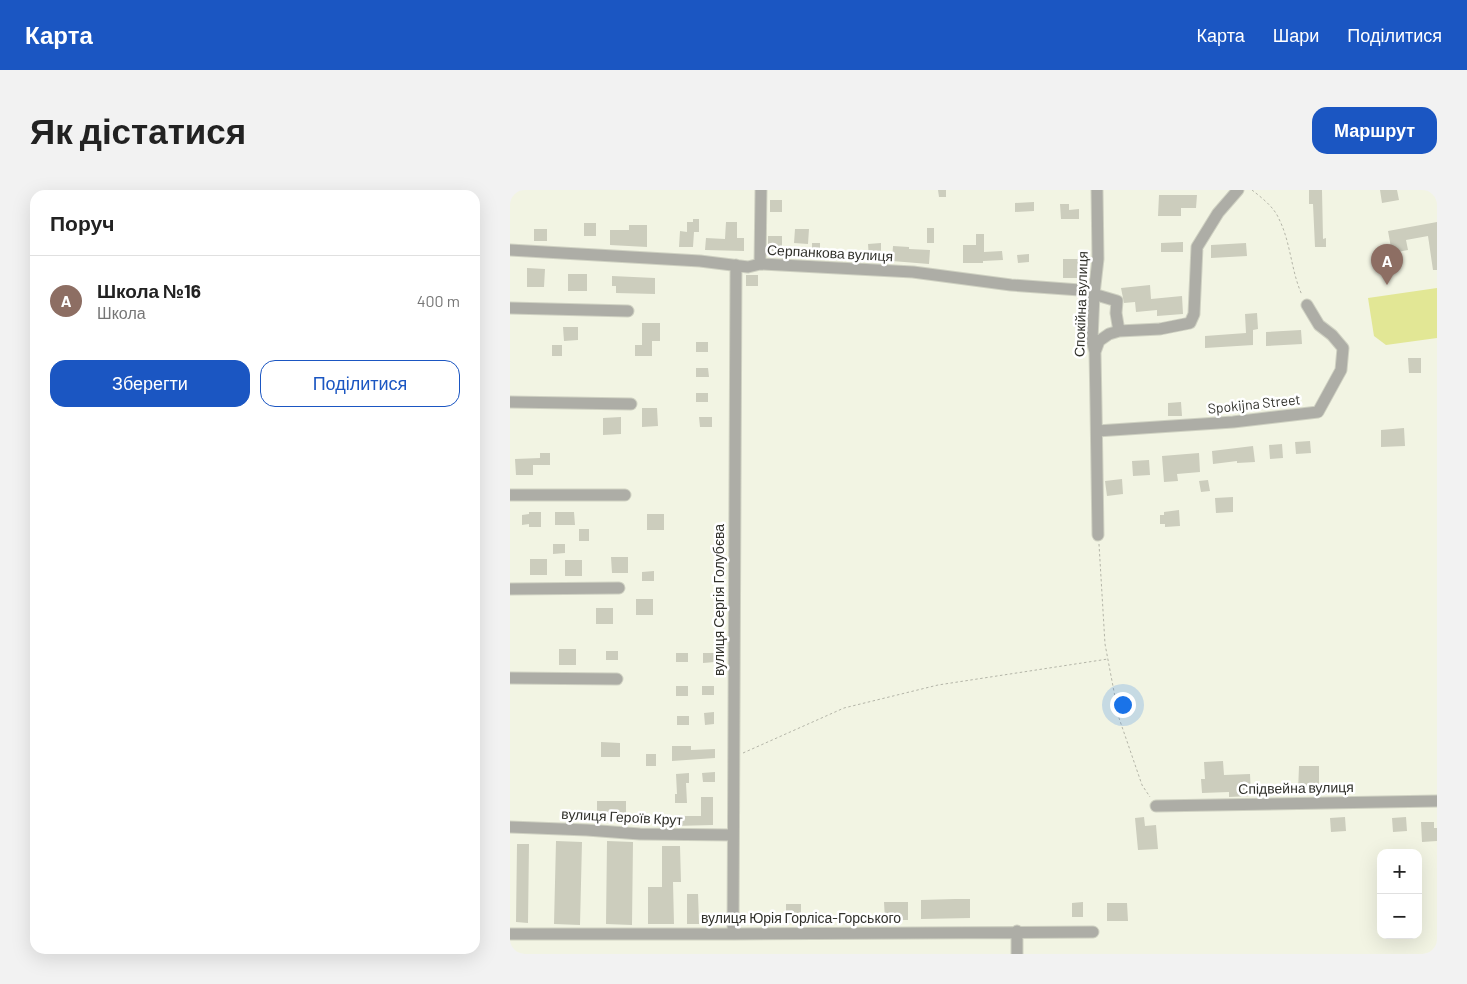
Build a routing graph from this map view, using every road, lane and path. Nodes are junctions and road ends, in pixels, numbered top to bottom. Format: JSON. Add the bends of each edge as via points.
{"nodes":[{"id":1,"x":761,"y":190,"type":"edge"},
{"id":2,"x":1097,"y":190,"type":"edge"},
{"id":3,"x":1238,"y":190,"type":"edge"},
{"id":4,"x":1252,"y":190,"type":"edge"},
{"id":5,"x":510,"y":250,"type":"edge"},
{"id":6,"x":760,"y":264,"type":"junction"},
{"id":7,"x":736,"y":265,"type":"junction"},
{"id":8,"x":1094,"y":294,"type":"junction"},
{"id":9,"x":1307,"y":305,"type":"joint"},
{"id":10,"x":510,"y":308,"type":"edge"},
{"id":11,"x":628,"y":311,"type":"dead end"},
{"id":12,"x":1119,"y":331,"type":"junction"},
{"id":13,"x":1094,"y":352,"type":"junction"},
{"id":14,"x":510,"y":402,"type":"edge"},
{"id":15,"x":631,"y":404,"type":"dead end"},
{"id":16,"x":1097,"y":432,"type":"junction"},
{"id":17,"x":510,"y":495,"type":"edge"},
{"id":18,"x":625,"y":495,"type":"dead end"},
{"id":19,"x":1098,"y":535,"type":"joint"},
{"id":20,"x":619,"y":588,"type":"dead end"},
{"id":21,"x":510,"y":589,"type":"edge"},
{"id":22,"x":1108,"y":659,"type":"junction"},
{"id":23,"x":510,"y":678,"type":"edge"},
{"id":24,"x":617,"y":680,"type":"dead end"},
{"id":25,"x":734,"y":757,"type":"junction"},
{"id":26,"x":1437,"y":801,"type":"edge"},
{"id":27,"x":1156,"y":806,"type":"joint"},
{"id":28,"x":510,"y":827,"type":"edge"},
{"id":29,"x":733,"y":835,"type":"junction"},
{"id":30,"x":1017,"y":931,"type":"junction"},
{"id":31,"x":1093,"y":932,"type":"dead end"},
{"id":32,"x":510,"y":934,"type":"edge"},
{"id":33,"x":734,"y":934,"type":"junction"},
{"id":34,"x":1017,"y":954,"type":"edge"}],
"edges":[{"from":1,"to":6,"type":"street"},
{"from":2,"to":8,"type":"street","name":"Спокійна вулиця","via":[[1098,259]]},
{"from":3,"to":12,"type":"street","via":[[1218,213],[1197,247],[1194,314],[1190,323],[1160,329]]},
{"from":4,"to":9,"type":"path","via":[[1279,218],[1295,277]]},
{"from":5,"to":7,"type":"street","name":"Серпанкова вулиця"},
{"from":6,"to":7,"type":"street","name":"Серпанкова вулиця"},
{"from":6,"to":8,"type":"street","name":"Серпанкова вулиця","via":[[913,272]]},
{"from":7,"to":25,"type":"street","name":"вулиця Сергія Голубєва"},
{"from":8,"to":12,"type":"street","name":"Серпанкова вулиця","via":[[1117,301]]},
{"from":8,"to":13,"type":"street","name":"Спокійна вулиця"},
{"from":9,"to":16,"type":"street","name":"Spokijna Street","via":[[1319,325],[1343,348],[1340,370],[1318,412]]},
{"from":10,"to":11,"type":"street"},
{"from":12,"to":13,"type":"street","via":[[1098,341]]},
{"from":13,"to":16,"type":"street","name":"Спокійна вулиця"},
{"from":14,"to":15,"type":"street"},
{"from":16,"to":19,"type":"street","name":"Спокійна вулиця"},
{"from":17,"to":18,"type":"street"},
{"from":19,"to":22,"type":"path"},
{"from":20,"to":21,"type":"street"},
{"from":22,"to":25,"type":"path","via":[[938,685],[844,708]]},
{"from":22,"to":27,"type":"path","via":[[1119,718],[1142,785]]},
{"from":23,"to":24,"type":"street"},
{"from":25,"to":29,"type":"street","name":"вулиця Сергія Голубєва"},
{"from":26,"to":27,"type":"street","name":"Спідвейна вулиця"},
{"from":28,"to":29,"type":"street","name":"вулиця Героїв Крут"},
{"from":29,"to":33,"type":"street","name":"вулиця Сергія Голубєва"},
{"from":30,"to":31,"type":"street","name":"вулиця Юрія Горліса-Горського"},
{"from":30,"to":33,"type":"street","name":"вулиця Юрія Горліса-Горського"},
{"from":30,"to":34,"type":"street"},
{"from":32,"to":33,"type":"street","name":"вулиця Юрія Горліса-Горського"}]}
